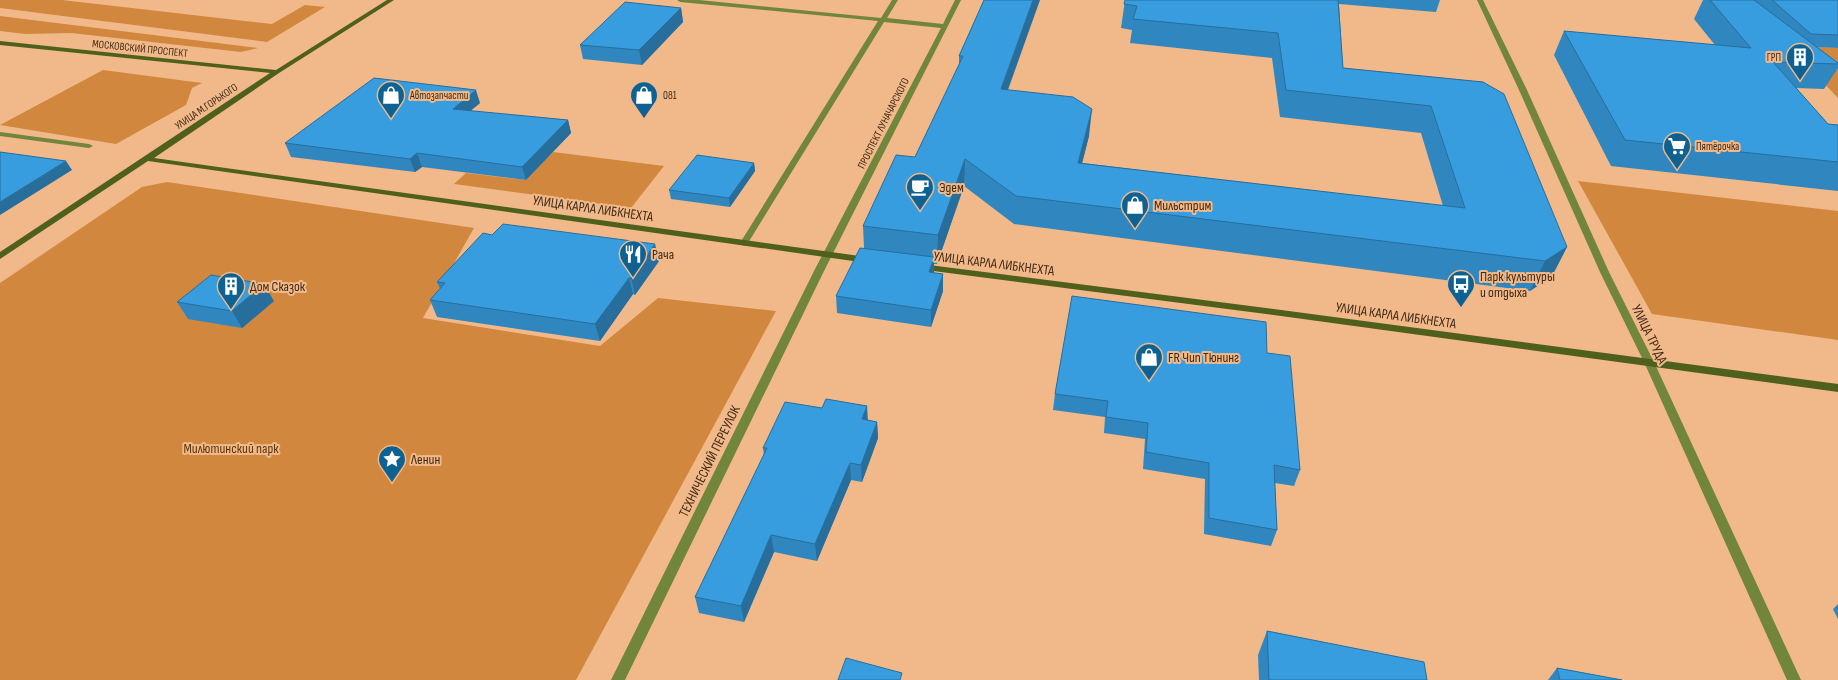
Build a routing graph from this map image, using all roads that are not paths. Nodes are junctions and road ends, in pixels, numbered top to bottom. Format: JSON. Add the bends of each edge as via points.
{"nodes":[{"id":1,"x":391,"y":0,"type":"edge"},
{"id":2,"x":680,"y":0,"type":"edge"},
{"id":3,"x":895,"y":0,"type":"edge"},
{"id":4,"x":958,"y":0,"type":"edge"},
{"id":5,"x":1480,"y":0,"type":"edge"},
{"id":6,"x":882,"y":20,"type":"junction"},
{"id":7,"x":944,"y":26,"type":"junction"},
{"id":8,"x":0,"y":43,"type":"edge"},
{"id":9,"x":277,"y":72,"type":"junction"},
{"id":10,"x":0,"y":134,"type":"edge"},
{"id":11,"x":89,"y":146,"type":"dead end"},
{"id":12,"x":147,"y":159,"type":"junction"},
{"id":13,"x":744,"y":243,"type":"junction"},
{"id":14,"x":827,"y":255,"type":"junction"},
{"id":15,"x":0,"y":256,"type":"edge"},
{"id":16,"x":876,"y":261,"type":"edge"},
{"id":17,"x":914,"y":266,"type":"edge"},
{"id":18,"x":1649,"y":362,"type":"junction"},
{"id":19,"x":1838,"y":388,"type":"edge"},
{"id":20,"x":618,"y":680,"type":"edge"},
{"id":21,"x":1794,"y":680,"type":"edge"}],
"edges":[{"from":1,"to":9,"type":"main road","name":"УЛИЦА М.ГОРЬКОГО"},
{"from":2,"to":6,"type":"street"},
{"from":3,"to":6,"type":"street"},
{"from":4,"to":7,"type":"street","name":"ПРОСПЕКТ ЛУНАЧАРСКОГО"},
{"from":5,"to":18,"type":"street","name":"УЛИЦА ТРУДА"},
{"from":6,"to":7,"type":"street"},
{"from":6,"to":13,"type":"street"},
{"from":7,"to":14,"type":"street","name":"ПРОСПЕКТ ЛУНАЧАРСКОГО"},
{"from":8,"to":9,"type":"main road","name":"МОСКОВСКИЙ ПРОСПЕКТ"},
{"from":9,"to":12,"type":"main road","name":"УЛИЦА М.ГОРЬКОГО"},
{"from":10,"to":11,"type":"street"},
{"from":12,"to":13,"type":"main road","name":"УЛИЦА КАРЛА ЛИБКНЕХТА"},
{"from":12,"to":15,"type":"main road","name":"УЛИЦА М.ГОРЬКОГО"},
{"from":13,"to":14,"type":"main road","name":"УЛИЦА КАРЛА ЛИБКНЕХТА"},
{"from":14,"to":16,"type":"main road","name":"УЛИЦА КАРЛА ЛИБКНЕХТА"},
{"from":14,"to":20,"type":"street","name":"ТЕХНИЧЕСКИЙ ПЕРЕУЛОК"},
{"from":17,"to":18,"type":"main road","name":"УЛИЦА КАРЛА ЛИБКНЕХТА"},
{"from":18,"to":19,"type":"main road","name":"УЛИЦА КАРЛА ЛИБКНЕХТА"},
{"from":18,"to":21,"type":"street","name":"УЛИЦА ТРУДА"}]}
